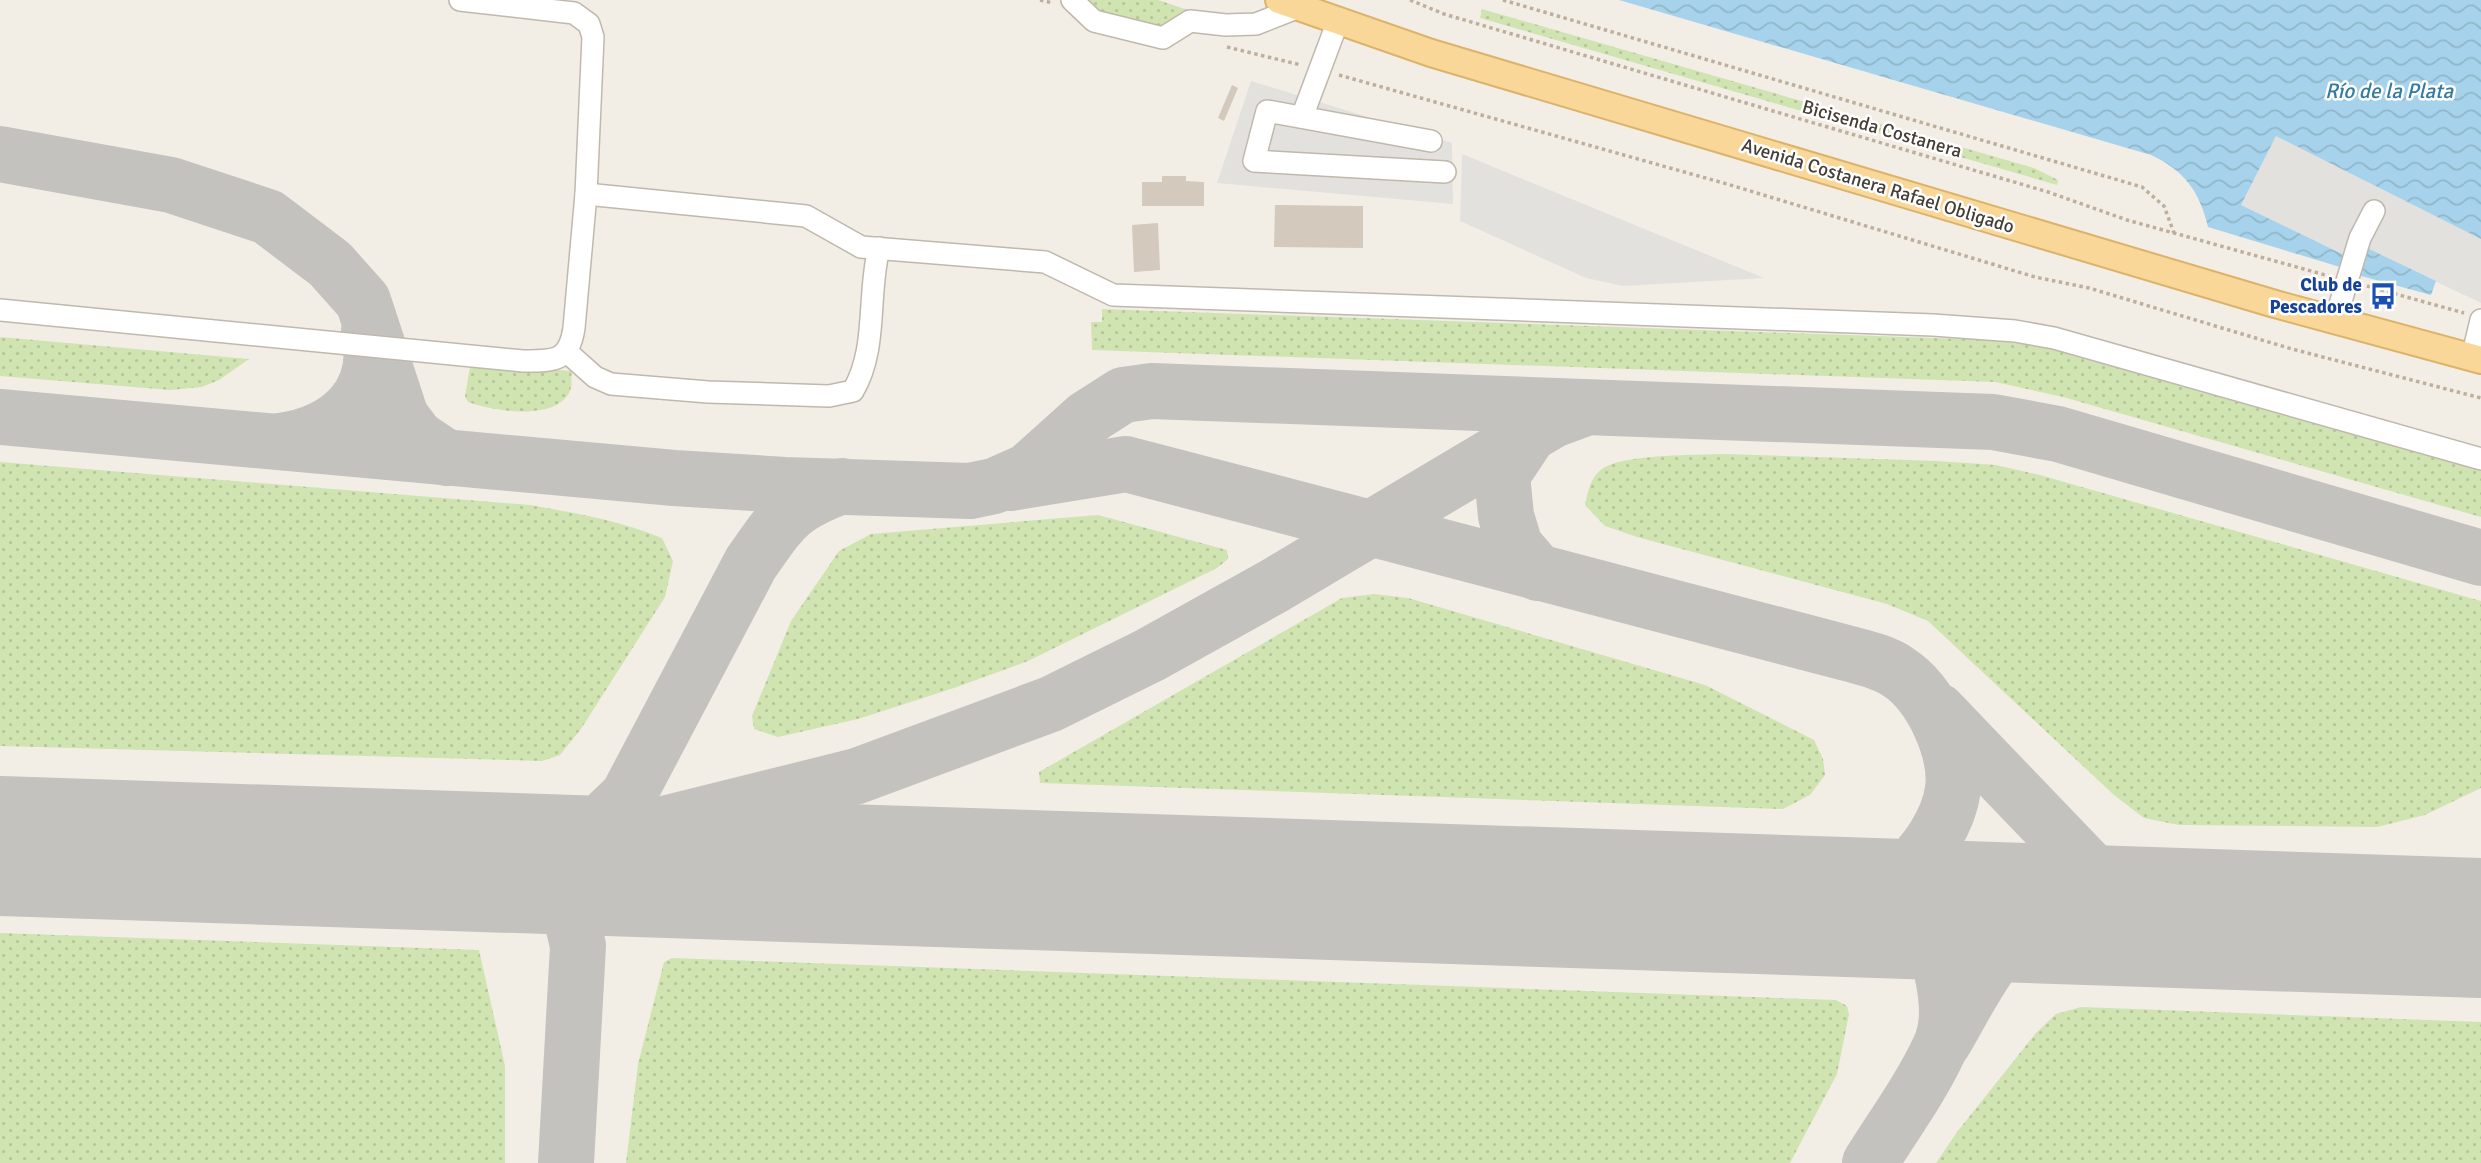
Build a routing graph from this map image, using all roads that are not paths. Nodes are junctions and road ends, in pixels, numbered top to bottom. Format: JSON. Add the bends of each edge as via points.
{"nodes":[{"id":1,"x":460,"y":0,"type":"edge"},
{"id":2,"x":1072,"y":0,"type":"edge"},
{"id":3,"x":1289,"y":4,"type":"edge"},
{"id":4,"x":1338,"y":21,"type":"junction"},
{"id":5,"x":1302,"y":117,"type":"junction"},
{"id":6,"x":1431,"y":141,"type":"dead end"},
{"id":7,"x":1445,"y":172,"type":"dead end"},
{"id":8,"x":586,"y":194,"type":"junction"},
{"id":9,"x":2374,"y":211,"type":"dead end"},
{"id":10,"x":879,"y":248,"type":"junction"},
{"id":11,"x":0,"y":310,"type":"edge"},
{"id":12,"x":2474,"y":317,"type":"edge"},
{"id":13,"x":2335,"y":321,"type":"junction"},
{"id":14,"x":567,"y":352,"type":"junction"},
{"id":15,"x":2476,"y":359,"type":"edge"},
{"id":16,"x":2481,"y":459,"type":"edge"}],
"edges":[{"from":1,"to":8,"type":"lane","via":[[574,13],[589,24],[593,37]]},
{"from":2,"to":3,"type":"lane","via":[[1094,21],[1163,38],[1190,21],[1256,24]]},
{"from":3,"to":4,"type":"main road","name":"Avenida Costanera Rafael Obligado"},
{"from":4,"to":5,"type":"lane"},
{"from":4,"to":13,"type":"main road","name":"Avenida Costanera Rafael Obligado","via":[[1444,57]]},
{"from":5,"to":6,"type":"lane"},
{"from":5,"to":7,"type":"lane","via":[[1267,111],[1254,161]]},
{"from":8,"to":10,"type":"lane","via":[[806,216],[861,247]]},
{"from":8,"to":14,"type":"lane","via":[[574,328]]},
{"from":9,"to":13,"type":"lane","via":[[2360,238]]},
{"from":10,"to":14,"type":"lane","via":[[866,370],[853,391],[829,396],[611,384],[594,377]]},
{"from":10,"to":16,"type":"lane","via":[[1045,262],[1113,295],[2015,331],[2054,338]]},
{"from":11,"to":14,"type":"lane","via":[[523,361],[545,361]]},
{"from":12,"to":15,"type":"lane"},
{"from":13,"to":15,"type":"main road","name":"Avenida Costanera Rafael Obligado"}]}
